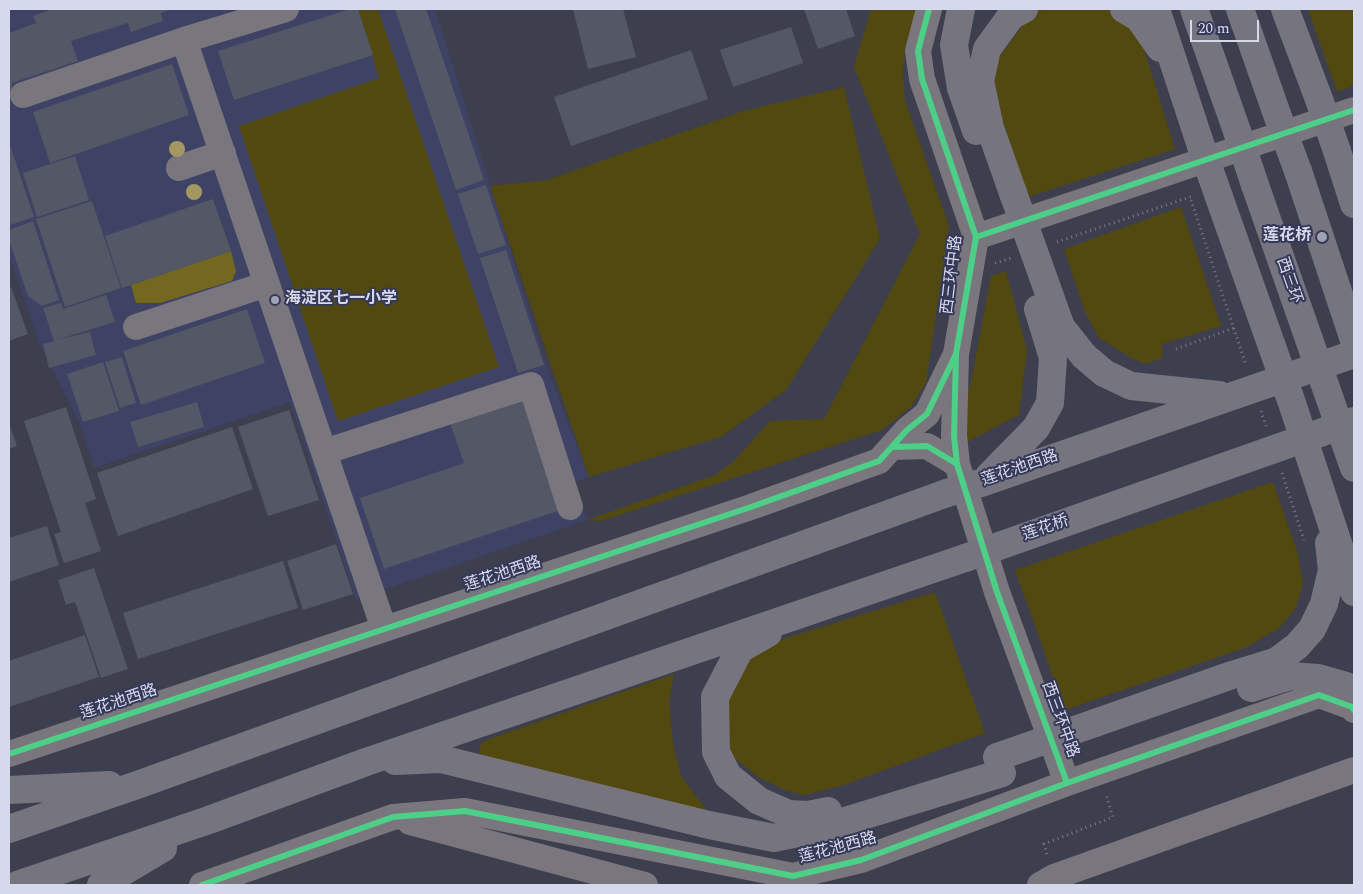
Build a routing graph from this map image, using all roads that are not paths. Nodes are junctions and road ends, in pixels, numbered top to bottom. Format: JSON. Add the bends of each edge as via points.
{"nodes":[{"id":1,"x":286,"y":9,"type":"edge"},
{"id":2,"x":929,"y":9,"type":"edge"},
{"id":3,"x":961,"y":9,"type":"edge"},
{"id":4,"x":1024,"y":9,"type":"edge"},
{"id":5,"x":1124,"y":9,"type":"edge"},
{"id":6,"x":1156,"y":9,"type":"edge"},
{"id":7,"x":1194,"y":9,"type":"edge"},
{"id":8,"x":1240,"y":9,"type":"edge"},
{"id":9,"x":1285,"y":9,"type":"edge"},
{"id":10,"x":184,"y":40,"type":"junction"},
{"id":11,"x":1179,"y":76,"type":"junction"},
{"id":12,"x":23,"y":95,"type":"dead end"},
{"id":13,"x":1354,"y":110,"type":"edge"},
{"id":14,"x":223,"y":153,"type":"junction"},
{"id":15,"x":179,"y":168,"type":"dead end"},
{"id":16,"x":1007,"y":197,"type":"junction"},
{"id":17,"x":1354,"y":204,"type":"edge"},
{"id":18,"x":976,"y":236,"type":"junction"},
{"id":19,"x":267,"y":284,"type":"junction"},
{"id":20,"x":136,"y":327,"type":"dead end"},
{"id":21,"x":1354,"y":340,"type":"edge"},
{"id":22,"x":956,"y":354,"type":"junction"},
{"id":23,"x":1354,"y":354,"type":"edge"},
{"id":24,"x":1228,"y":396,"type":"junction"},
{"id":25,"x":1354,"y":421,"type":"edge"},
{"id":26,"x":893,"y":447,"type":"junction"},
{"id":27,"x":324,"y":452,"type":"junction"},
{"id":28,"x":957,"y":464,"type":"junction"},
{"id":29,"x":1354,"y":468,"type":"edge"},
{"id":30,"x":984,"y":482,"type":"junction"},
{"id":31,"x":1326,"y":506,"type":"junction"},
{"id":32,"x":570,"y":508,"type":"dead end"},
{"id":33,"x":1354,"y":592,"type":"edge"},
{"id":34,"x":801,"y":613,"type":"junction"},
{"id":35,"x":384,"y":630,"type":"junction"},
{"id":36,"x":1354,"y":691,"type":"edge"},
{"id":37,"x":1354,"y":710,"type":"edge"},
{"id":38,"x":1096,"y":730,"type":"junction"},
{"id":39,"x":9,"y":754,"type":"edge"},
{"id":40,"x":366,"y":762,"type":"junction"},
{"id":41,"x":999,"y":765,"type":"junction"},
{"id":42,"x":1354,"y":770,"type":"edge"},
{"id":43,"x":1067,"y":783,"type":"junction"},
{"id":44,"x":140,"y":784,"type":"junction"},
{"id":45,"x":9,"y":790,"type":"edge"},
{"id":46,"x":393,"y":817,"type":"junction"},
{"id":47,"x":209,"y":820,"type":"junction"},
{"id":48,"x":9,"y":829,"type":"edge"},
{"id":49,"x":1047,"y":881,"type":"edge"},
{"id":50,"x":17,"y":885,"type":"edge"},
{"id":51,"x":100,"y":885,"type":"edge"},
{"id":52,"x":202,"y":885,"type":"edge"},
{"id":53,"x":645,"y":885,"type":"edge"}],
"edges":[{"from":1,"to":10,"type":"street"},
{"from":2,"to":18,"type":"street","name":"西三环中路","via":[[918,51],[922,79]]},
{"from":3,"to":16,"type":"highway","via":[[954,45],[961,88]]},
{"from":4,"to":16,"type":"highway","via":[[1011,16],[987,49],[980,81]]},
{"from":5,"to":11,"type":"highway","via":[[1139,18]]},
{"from":6,"to":11,"type":"highway"},
{"from":7,"to":29,"type":"highway","name":"西三环","bridge":true},
{"from":8,"to":21,"type":"highway","bridge":true},
{"from":9,"to":17,"type":"highway","bridge":true},
{"from":10,"to":12,"type":"street"},
{"from":10,"to":14,"type":"street"},
{"from":11,"to":31,"type":"highway","bridge":true},
{"from":13,"to":18,"type":"street"},
{"from":14,"to":15,"type":"street"},
{"from":14,"to":19,"type":"street"},
{"from":16,"to":24,"type":"highway","bridge":true,"via":[[1061,327],[1084,356],[1104,373],[1131,386]]},
{"from":16,"to":30,"type":"highway","bridge":true,"via":[[1054,358],[1050,403],[1036,428]]},
{"from":18,"to":22,"type":"street","name":"西三环中路"},
{"from":19,"to":20,"type":"street"},
{"from":19,"to":27,"type":"street"},
{"from":22,"to":26,"type":"street","name":"莲花池西路","via":[[927,414]]},
{"from":22,"to":28,"type":"street","name":"西三环中路","via":[[954,436]]},
{"from":23,"to":24,"type":"highway","name":"莲花池西路","bridge":true},
{"from":24,"to":30,"type":"highway","name":"莲花池西路","bridge":true},
{"from":25,"to":34,"type":"highway","name":"莲花桥","bridge":true},
{"from":26,"to":28,"type":"street","via":[[926,446]]},
{"from":26,"to":35,"type":"street","name":"莲花池西路","via":[[879,461]]},
{"from":27,"to":32,"type":"street","via":[[531,385]]},
{"from":27,"to":35,"type":"street"},
{"from":28,"to":43,"type":"street","name":"西三环中路","via":[[997,592]]},
{"from":30,"to":44,"type":"highway","name":"莲花池西路","bridge":true},
{"from":31,"to":33,"type":"highway"},
{"from":31,"to":38,"type":"highway","via":[[1332,570],[1324,604],[1312,629],[1297,646],[1277,661],[1232,674]]},
{"from":34,"to":40,"type":"highway"},
{"from":34,"to":41,"type":"highway","via":[[740,649],[715,697],[716,752],[728,776],[759,801],[789,814],[808,815]]},
{"from":35,"to":39,"type":"street","name":"莲花池西路"},
{"from":36,"to":38,"type":"highway","via":[[1318,678],[1290,676]]},
{"from":37,"to":43,"type":"street","name":"西三环中路","via":[[1318,695]]},
{"from":38,"to":41,"type":"highway","bridge":true},
{"from":40,"to":41,"type":"highway","via":[[441,759],[774,838],[826,827]]},
{"from":40,"to":47,"type":"highway"},
{"from":42,"to":49,"type":"street"},
{"from":43,"to":46,"type":"street","name":"莲花池西路","via":[[861,860],[793,876],[466,811]]},
{"from":44,"to":45,"type":"highway"},
{"from":44,"to":48,"type":"highway","name":"莲花池西路"},
{"from":46,"to":52,"type":"street","name":"莲花池西路"},
{"from":46,"to":53,"type":"street"},
{"from":47,"to":50,"type":"highway"},
{"from":47,"to":51,"type":"highway"}]}
